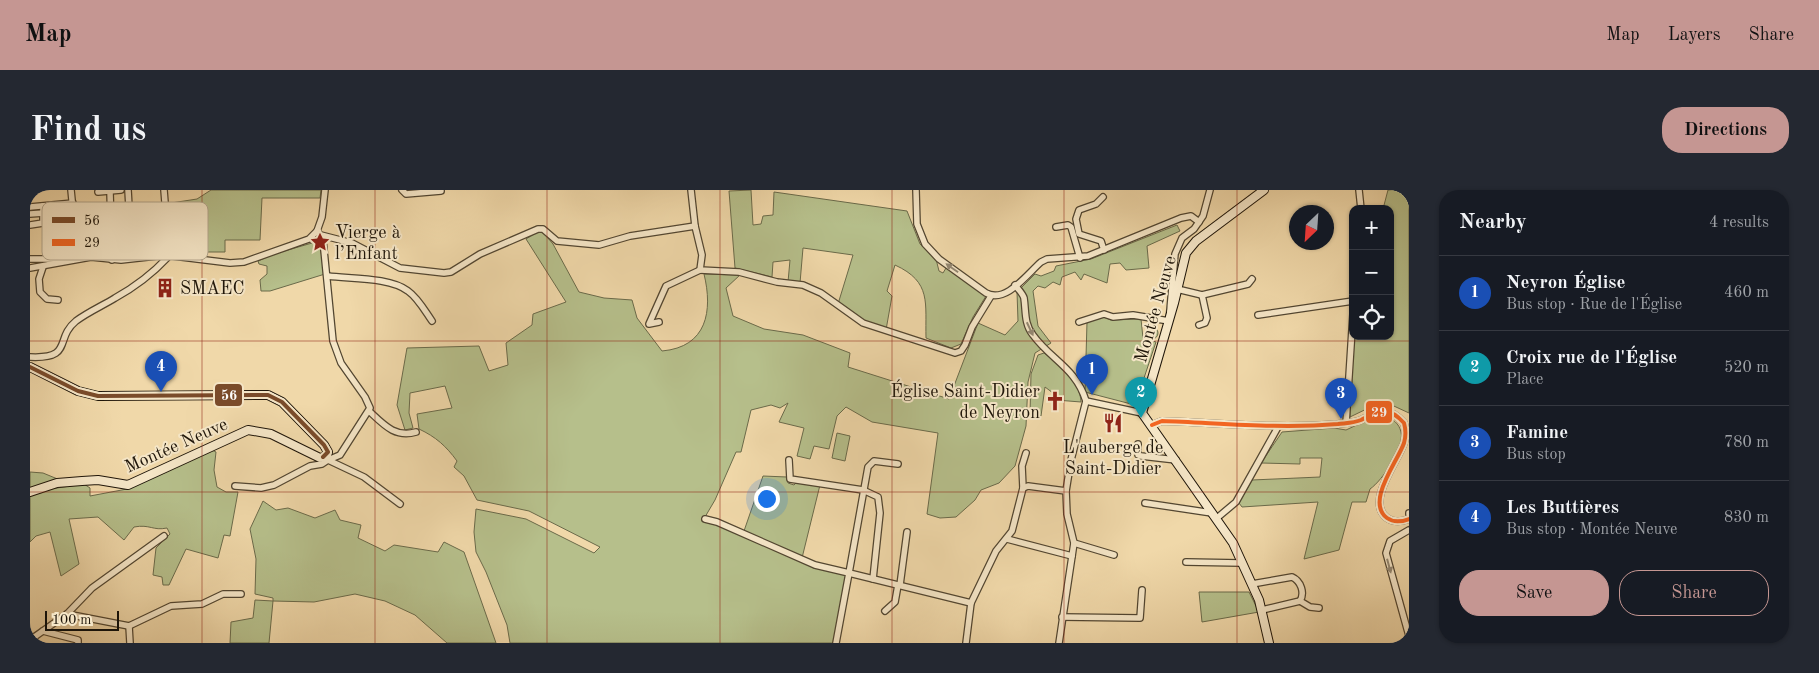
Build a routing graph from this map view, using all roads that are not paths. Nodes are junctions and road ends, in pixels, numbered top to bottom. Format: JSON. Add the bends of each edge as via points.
{"nodes":[{"id":1,"x":121,"y":190,"type":"edge"},
{"id":2,"x":325,"y":190,"type":"edge"},
{"id":3,"x":402,"y":190,"type":"edge"},
{"id":4,"x":691,"y":190,"type":"edge"},
{"id":5,"x":916,"y":190,"type":"edge"},
{"id":6,"x":1210,"y":190,"type":"edge"},
{"id":7,"x":1264,"y":190,"type":"edge"},
{"id":8,"x":1359,"y":190,"type":"edge"},
{"id":9,"x":441,"y":191,"type":"edge"},
{"id":10,"x":98,"y":192,"type":"dead end"},
{"id":11,"x":110,"y":192,"type":"junction"},
{"id":12,"x":1103,"y":197,"type":"dead end"},
{"id":13,"x":110,"y":202,"type":"edge"},
{"id":14,"x":1361,"y":205,"type":"edge"},
{"id":15,"x":1200,"y":221,"type":"junction"},
{"id":16,"x":695,"y":226,"type":"junction"},
{"id":17,"x":1056,"y":226,"type":"dead end"},
{"id":18,"x":319,"y":233,"type":"junction"},
{"id":19,"x":1104,"y":250,"type":"junction"},
{"id":20,"x":1080,"y":258,"type":"junction"},
{"id":21,"x":73,"y":260,"type":"edge"},
{"id":22,"x":163,"y":260,"type":"edge"},
{"id":23,"x":207,"y":260,"type":"edge"},
{"id":24,"x":43,"y":266,"type":"junction"},
{"id":25,"x":30,"y":268,"type":"edge"},
{"id":26,"x":700,"y":270,"type":"junction"},
{"id":27,"x":328,"y":276,"type":"junction"},
{"id":28,"x":1252,"y":279,"type":"dead end"},
{"id":29,"x":1015,"y":285,"type":"junction"},
{"id":30,"x":1178,"y":289,"type":"junction"},
{"id":31,"x":1202,"y":294,"type":"junction"},
{"id":32,"x":991,"y":296,"type":"junction"},
{"id":33,"x":58,"y":300,"type":"dead end"},
{"id":34,"x":1349,"y":302,"type":"edge"},
{"id":35,"x":1258,"y":315,"type":"dead end"},
{"id":36,"x":432,"y":321,"type":"dead end"},
{"id":37,"x":1168,"y":321,"type":"junction"},
{"id":38,"x":659,"y":322,"type":"dead end"},
{"id":39,"x":1079,"y":322,"type":"dead end"},
{"id":40,"x":1199,"y":325,"type":"dead end"},
{"id":41,"x":1351,"y":340,"type":"edge"},
{"id":42,"x":30,"y":357,"type":"edge"},
{"id":43,"x":30,"y":367,"type":"edge"},
{"id":44,"x":1086,"y":401,"type":"junction"},
{"id":45,"x":369,"y":411,"type":"junction"},
{"id":46,"x":1142,"y":413,"type":"junction"},
{"id":47,"x":1346,"y":423,"type":"junction"},
{"id":48,"x":1152,"y":425,"type":"junction"},
{"id":49,"x":1278,"y":427,"type":"junction"},
{"id":50,"x":416,"y":432,"type":"dead end"},
{"id":51,"x":1138,"y":444,"type":"dead end"},
{"id":52,"x":1026,"y":453,"type":"dead end"},
{"id":53,"x":326,"y":459,"type":"junction"},
{"id":54,"x":789,"y":460,"type":"dead end"},
{"id":55,"x":1176,"y":460,"type":"junction"},
{"id":56,"x":898,"y":464,"type":"dead end"},
{"id":57,"x":236,"y":486,"type":"dead end"},
{"id":58,"x":1023,"y":488,"type":"junction"},
{"id":59,"x":863,"y":490,"type":"junction"},
{"id":60,"x":1066,"y":491,"type":"junction"},
{"id":61,"x":30,"y":492,"type":"edge"},
{"id":62,"x":1145,"y":503,"type":"dead end"},
{"id":63,"x":400,"y":504,"type":"dead end"},
{"id":64,"x":1214,"y":516,"type":"junction"},
{"id":65,"x":705,"y":519,"type":"dead end"},
{"id":66,"x":1409,"y":519,"type":"edge"},
{"id":67,"x":1409,"y":530,"type":"edge"},
{"id":68,"x":907,"y":532,"type":"dead end"},
{"id":69,"x":164,"y":536,"type":"dead end"},
{"id":70,"x":1007,"y":539,"type":"junction"},
{"id":71,"x":1074,"y":543,"type":"junction"},
{"id":72,"x":1114,"y":555,"type":"dead end"},
{"id":73,"x":1072,"y":556,"type":"junction"},
{"id":74,"x":1186,"y":562,"type":"dead end"},
{"id":75,"x":1241,"y":563,"type":"junction"},
{"id":76,"x":849,"y":572,"type":"junction"},
{"id":77,"x":873,"y":579,"type":"junction"},
{"id":78,"x":1252,"y":584,"type":"junction"},
{"id":79,"x":899,"y":585,"type":"junction"},
{"id":80,"x":1142,"y":590,"type":"dead end"},
{"id":81,"x":241,"y":594,"type":"dead end"},
{"id":82,"x":1300,"y":601,"type":"junction"},
{"id":83,"x":971,"y":603,"type":"junction"},
{"id":84,"x":1319,"y":608,"type":"dead end"},
{"id":85,"x":885,"y":610,"type":"dead end"},
{"id":86,"x":1262,"y":610,"type":"junction"},
{"id":87,"x":67,"y":614,"type":"junction"},
{"id":88,"x":1062,"y":617,"type":"junction"},
{"id":89,"x":129,"y":626,"type":"junction"},
{"id":90,"x":43,"y":630,"type":"junction"},
{"id":91,"x":1409,"y":636,"type":"edge"},
{"id":92,"x":30,"y":640,"type":"edge"},
{"id":93,"x":78,"y":643,"type":"edge"},
{"id":94,"x":130,"y":643,"type":"edge"},
{"id":95,"x":836,"y":643,"type":"edge"},
{"id":96,"x":966,"y":643,"type":"edge"},
{"id":97,"x":1059,"y":643,"type":"edge"},
{"id":98,"x":1268,"y":643,"type":"edge"}],
"edges":[{"from":1,"to":11,"type":"street"},
{"from":2,"to":18,"type":"street"},
{"from":3,"to":9,"type":"street","via":[[406,194]]},
{"from":4,"to":16,"type":"street"},
{"from":32,"to":5,"type":"street","one_way":true,"via":[[939,259],[925,244],[917,224]]},
{"from":6,"to":15,"type":"street"},
{"from":7,"to":30,"type":"street","name":"Montée Neuve","via":[[1192,244],[1185,257]]},
{"from":8,"to":14,"type":"street"},
{"from":10,"to":11,"type":"street"},
{"from":11,"to":13,"type":"street"},
{"from":12,"to":19,"type":"street","via":[[1096,204],[1079,210],[1076,219],[1079,234],[1101,242]]},
{"from":15,"to":19,"type":"street","via":[[1191,216],[1173,220]]},
{"from":15,"to":37,"type":"street","via":[[1182,238],[1175,254]]},
{"from":16,"to":18,"type":"street","via":[[630,236],[599,245],[557,241],[543,229],[538,229],[444,273],[400,268],[352,243]]},
{"from":16,"to":26,"type":"street","via":[[702,255]]},
{"from":17,"to":20,"type":"street","via":[[1071,227]]},
{"from":18,"to":23,"type":"street","via":[[244,262]]},
{"from":18,"to":27,"type":"street"},
{"from":19,"to":20,"type":"street"},
{"from":20,"to":29,"type":"street","via":[[1047,259]]},
{"from":21,"to":24,"type":"street"},
{"from":22,"to":42,"type":"street","via":[[118,297],[73,323],[56,354],[46,358]]},
{"from":24,"to":25,"type":"street"},
{"from":24,"to":33,"type":"street","via":[[40,292],[47,299]]},
{"from":26,"to":32,"type":"street","via":[[739,272],[803,285],[821,293],[863,323],[955,352],[961,351],[965,345]]},
{"from":26,"to":38,"type":"street","via":[[666,286],[649,324]]},
{"from":27,"to":36,"type":"street","via":[[402,287]]},
{"from":27,"to":45,"type":"street","via":[[333,341],[341,363],[365,397]]},
{"from":28,"to":31,"type":"street","via":[[1248,284]]},
{"from":29,"to":32,"type":"street","via":[[1001,296]]},
{"from":29,"to":44,"type":"street","one_way":true,"via":[[1024,297],[1024,314],[1031,333],[1063,364],[1082,388]]},
{"from":30,"to":31,"type":"street"},
{"from":30,"to":37,"type":"street","name":"Montée Neuve"},
{"from":31,"to":40,"type":"street","via":[[1207,318]]},
{"from":34,"to":35,"type":"street"},
{"from":37,"to":39,"type":"street","via":[[1104,314]]},
{"from":37,"to":46,"type":"street","name":"Montée Neuve"},
{"from":41,"to":47,"type":"street"},
{"from":43,"to":53,"type":"street","name":"Montée Neuve","via":[[78,391],[98,396],[268,395],[282,402],[324,445],[328,452]]},
{"from":44,"to":46,"type":"street"},
{"from":44,"to":60,"type":"street"},
{"from":45,"to":50,"type":"street","via":[[392,431],[403,434]]},
{"from":45,"to":53,"type":"street","via":[[340,455]]},
{"from":46,"to":48,"type":"street"},
{"from":47,"to":49,"type":"street"},
{"from":47,"to":66,"type":"street","via":[[1383,410],[1404,423],[1405,440],[1382,489],[1379,504],[1384,515],[1392,521]]},
{"from":48,"to":49,"type":"street","via":[[1162,421]]},
{"from":48,"to":55,"type":"street"},
{"from":49,"to":64,"type":"street","via":[[1236,502]]},
{"from":51,"to":55,"type":"street","via":[[1138,455]]},
{"from":52,"to":58,"type":"street","via":[[1022,466]]},
{"from":53,"to":57,"type":"street","via":[[322,464],[310,466],[274,485],[261,488]]},
{"from":53,"to":61,"type":"street","name":"Montée Neuve","via":[[271,434],[248,430],[128,485],[82,481]]},
{"from":53,"to":63,"type":"street","via":[[364,477]]},
{"from":54,"to":59,"type":"street","via":[[790,479]]},
{"from":55,"to":64,"type":"street"},
{"from":56,"to":59,"type":"street","via":[[870,463]]},
{"from":58,"to":60,"type":"street"},
{"from":58,"to":70,"type":"street"},
{"from":59,"to":76,"type":"street"},
{"from":59,"to":77,"type":"street","via":[[880,501]]},
{"from":60,"to":71,"type":"street","via":[[1067,514]]},
{"from":62,"to":64,"type":"street"},
{"from":64,"to":75,"type":"street"},
{"from":65,"to":76,"type":"street","via":[[815,565]]},
{"from":67,"to":91,"type":"street","one_way":true,"via":[[1390,541],[1386,553]]},
{"from":68,"to":79,"type":"street"},
{"from":69,"to":87,"type":"street","via":[[92,588]]},
{"from":70,"to":73,"type":"street"},
{"from":70,"to":83,"type":"street","via":[[996,551]]},
{"from":71,"to":72,"type":"street"},
{"from":71,"to":73,"type":"street"},
{"from":73,"to":88,"type":"street"},
{"from":74,"to":75,"type":"street"},
{"from":75,"to":78,"type":"street"},
{"from":76,"to":77,"type":"street"},
{"from":76,"to":95,"type":"street"},
{"from":77,"to":79,"type":"street"},
{"from":78,"to":82,"type":"street","via":[[1292,577],[1303,593]]},
{"from":78,"to":86,"type":"street"},
{"from":79,"to":83,"type":"street"},
{"from":79,"to":85,"type":"street","via":[[895,602]]},
{"from":80,"to":88,"type":"street","via":[[1140,618]]},
{"from":81,"to":89,"type":"street","via":[[223,594],[202,604],[171,606]]},
{"from":82,"to":84,"type":"street"},
{"from":82,"to":86,"type":"street"},
{"from":83,"to":96,"type":"street"},
{"from":86,"to":98,"type":"street"},
{"from":87,"to":89,"type":"street"},
{"from":87,"to":90,"type":"street"},
{"from":88,"to":97,"type":"street"},
{"from":89,"to":94,"type":"street"},
{"from":90,"to":92,"type":"street"},
{"from":90,"to":93,"type":"street","via":[[78,640]]}]}
